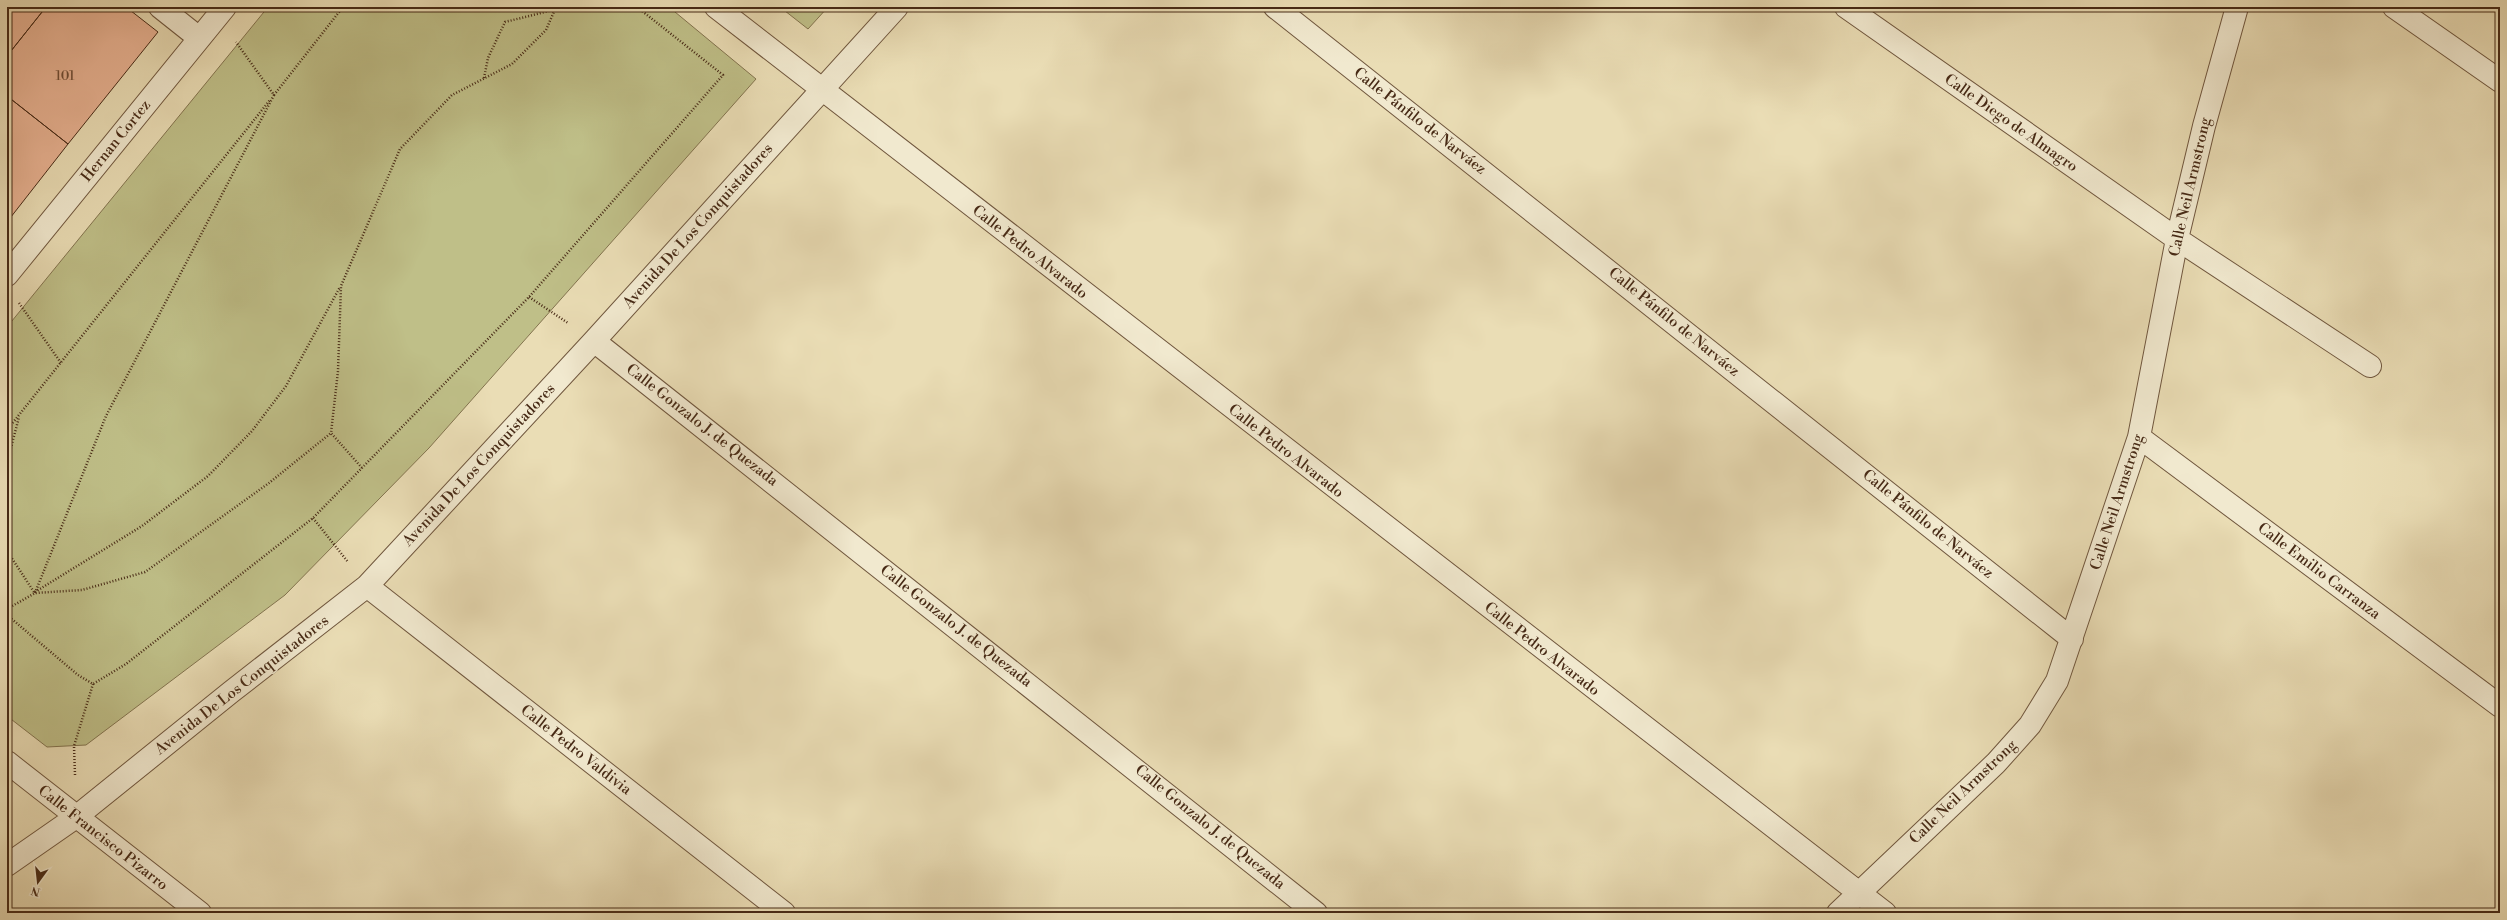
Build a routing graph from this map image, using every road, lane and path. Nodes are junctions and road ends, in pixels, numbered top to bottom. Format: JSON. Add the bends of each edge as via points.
{"nodes":[{"id":1,"x":160,"y":7,"type":"edge"},
{"id":2,"x":343,"y":7,"type":"edge"},
{"id":3,"x":637,"y":7,"type":"edge"},
{"id":4,"x":716,"y":7,"type":"edge"},
{"id":5,"x":897,"y":7,"type":"edge"},
{"id":6,"x":1275,"y":7,"type":"edge"},
{"id":7,"x":1846,"y":7,"type":"edge"},
{"id":8,"x":2237,"y":7,"type":"edge"},
{"id":9,"x":2394,"y":7,"type":"edge"},
{"id":10,"x":555,"y":8,"type":"edge"},
{"id":11,"x":221,"y":11,"type":"edge"},
{"id":12,"x":199,"y":38,"type":"junction"},
{"id":13,"x":484,"y":78,"type":"junction"},
{"id":14,"x":2500,"y":81,"type":"edge"},
{"id":15,"x":821,"y":90,"type":"junction"},
{"id":16,"x":274,"y":95,"type":"junction"},
{"id":17,"x":2177,"y":239,"type":"junction"},
{"id":18,"x":7,"y":275,"type":"edge"},
{"id":19,"x":341,"y":286,"type":"junction"},
{"id":20,"x":529,"y":297,"type":"junction"},
{"id":21,"x":16,"y":299,"type":"dead end"},
{"id":22,"x":594,"y":341,"type":"junction"},
{"id":23,"x":61,"y":363,"type":"junction"},
{"id":24,"x":2370,"y":366,"type":"dead end"},
{"id":25,"x":20,"y":414,"type":"junction"},
{"id":26,"x":7,"y":430,"type":"edge"},
{"id":27,"x":331,"y":433,"type":"junction"},
{"id":28,"x":2139,"y":437,"type":"junction"},
{"id":29,"x":7,"y":463,"type":"edge"},
{"id":30,"x":362,"y":468,"type":"junction"},
{"id":31,"x":313,"y":518,"type":"junction"},
{"id":32,"x":7,"y":551,"type":"edge"},
{"id":33,"x":367,"y":586,"type":"junction"},
{"id":34,"x":34,"y":593,"type":"junction"},
{"id":35,"x":7,"y":609,"type":"edge"},
{"id":36,"x":7,"y":615,"type":"edge"},
{"id":37,"x":2072,"y":639,"type":"junction"},
{"id":38,"x":93,"y":684,"type":"junction"},
{"id":39,"x":2500,"y":706,"type":"edge"},
{"id":40,"x":7,"y":762,"type":"edge"},
{"id":41,"x":76,"y":817,"type":"junction"},
{"id":42,"x":7,"y":865,"type":"edge"},
{"id":43,"x":1857,"y":893,"type":"junction"},
{"id":44,"x":200,"y":913,"type":"edge"},
{"id":45,"x":784,"y":913,"type":"edge"},
{"id":46,"x":1316,"y":913,"type":"edge"},
{"id":47,"x":1838,"y":913,"type":"edge"},
{"id":48,"x":1885,"y":913,"type":"edge"}],
"edges":[{"from":1,"to":12,"type":"street"},
{"from":2,"to":16,"type":"path"},
{"from":3,"to":20,"type":"path","via":[[723,75]]},
{"from":4,"to":15,"type":"street","name":"Calle Pedro Alvarado"},
{"from":5,"to":15,"type":"street","name":"Avenida De Los Conquistadores"},
{"from":6,"to":37,"type":"street","name":"Calle Pánfilo de Narváez"},
{"from":7,"to":17,"type":"street","name":"Calle Diego de Almagro"},
{"from":8,"to":17,"type":"street","name":"Calle Neil Armstrong","via":[[2204,126]]},
{"from":9,"to":14,"type":"street"},
{"from":10,"to":13,"type":"path","via":[[546,30],[512,64]]},
{"from":10,"to":13,"type":"path","via":[[505,22],[488,58]]},
{"from":11,"to":12,"type":"street","name":"Hernan Cortez"},
{"from":11,"to":16,"type":"path"},
{"from":12,"to":18,"type":"street","name":"Hernan Cortez"},
{"from":13,"to":19,"type":"path","via":[[452,96],[400,149]]},
{"from":15,"to":22,"type":"street","name":"Avenida De Los Conquistadores"},
{"from":15,"to":43,"type":"street","name":"Calle Pedro Alvarado"},
{"from":16,"to":23,"type":"path"},
{"from":16,"to":34,"type":"path","via":[[106,416]]},
{"from":17,"to":24,"type":"street","name":"Calle Diego de Almagro"},
{"from":17,"to":28,"type":"street","name":"Calle Neil Armstrong"},
{"from":19,"to":27,"type":"path","via":[[338,372]]},
{"from":19,"to":34,"type":"path","via":[[286,386],[252,431],[208,476],[142,526]]},
{"from":20,"to":22,"type":"path"},
{"from":20,"to":30,"type":"path"},
{"from":21,"to":23,"type":"path"},
{"from":22,"to":33,"type":"street","name":"Avenida De Los Conquistadores"},
{"from":22,"to":46,"type":"street","name":"Calle Gonzalo J. de Quezada"},
{"from":23,"to":25,"type":"path"},
{"from":25,"to":26,"type":"path"},
{"from":25,"to":29,"type":"path"},
{"from":27,"to":30,"type":"path"},
{"from":27,"to":34,"type":"path","via":[[269,483],[145,572],[82,590]]},
{"from":28,"to":37,"type":"street","name":"Calle Neil Armstrong"},
{"from":28,"to":39,"type":"street","name":"Calle Emilio Carranza"},
{"from":30,"to":31,"type":"path"},
{"from":31,"to":33,"type":"path"},
{"from":31,"to":38,"type":"path","via":[[126,664]]},
{"from":32,"to":34,"type":"path"},
{"from":33,"to":41,"type":"street","name":"Avenida De Los Conquistadores","via":[[230,692]]},
{"from":33,"to":45,"type":"street","name":"Calle Pedro Valdivia"},
{"from":34,"to":35,"type":"path"},
{"from":36,"to":38,"type":"path","via":[[78,675]]},
{"from":37,"to":43,"type":"street","name":"Calle Neil Armstrong","via":[[2056,681],[2030,725],[1996,762]]},
{"from":38,"to":41,"type":"path","via":[[74,746]]},
{"from":40,"to":41,"type":"street","name":"Calle Francisco Pizarro"},
{"from":41,"to":42,"type":"street","name":"Avenida De Los Conquistadores"},
{"from":41,"to":44,"type":"street","name":"Calle Francisco Pizarro"},
{"from":43,"to":47,"type":"street","name":"Calle Neil Armstrong"},
{"from":43,"to":48,"type":"street","name":"Calle Pedro Alvarado"}]}
